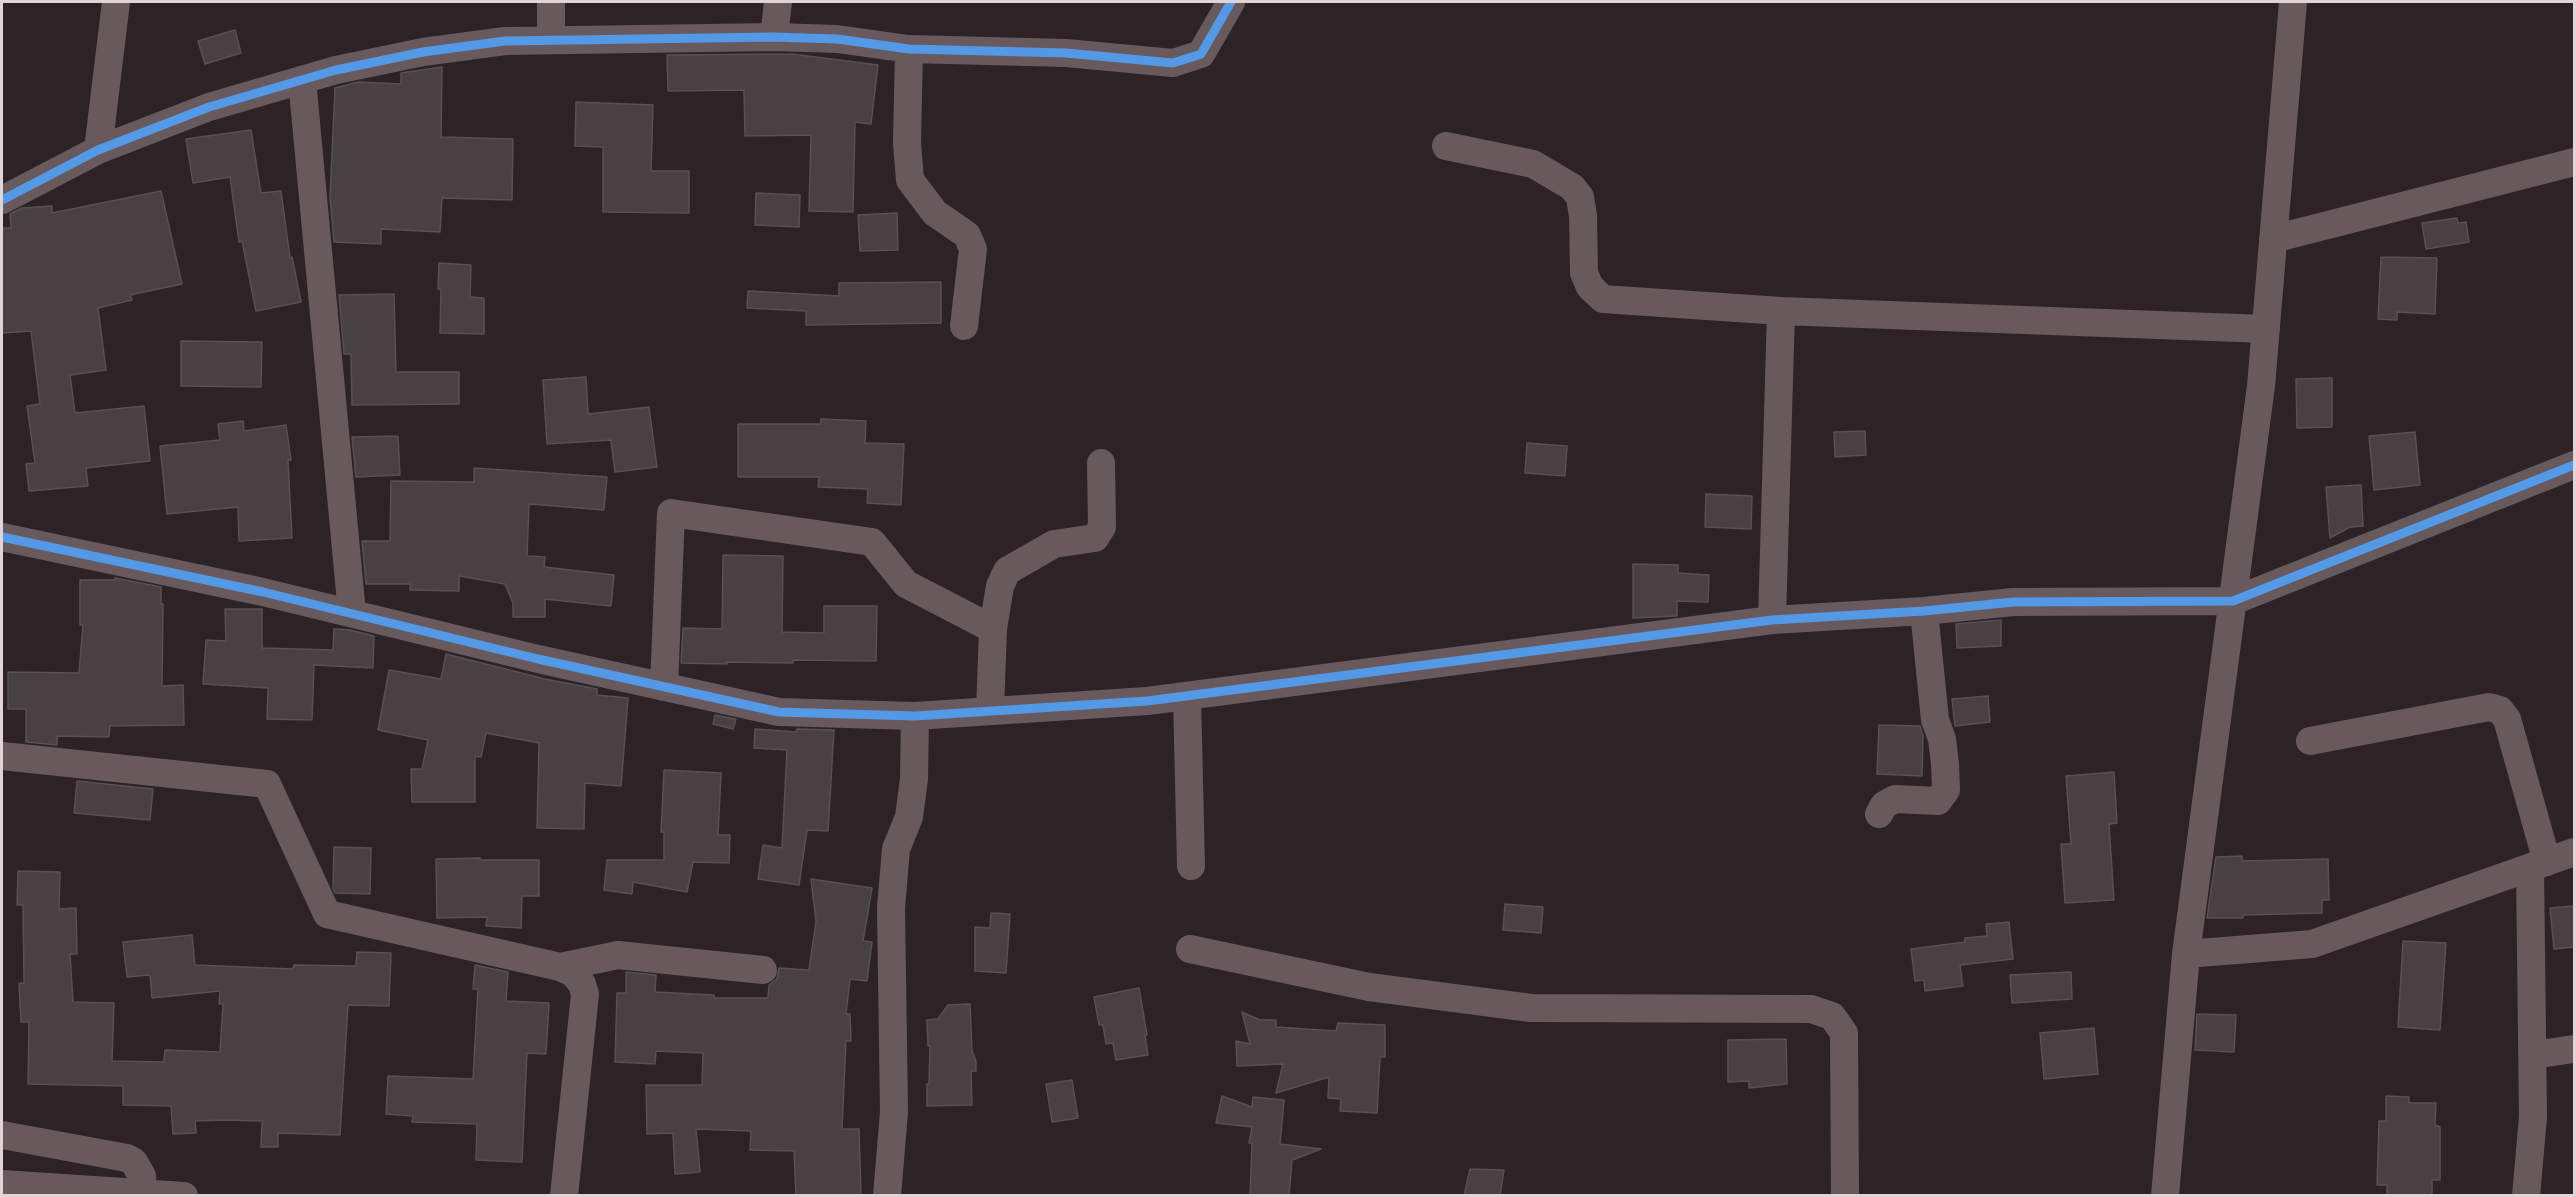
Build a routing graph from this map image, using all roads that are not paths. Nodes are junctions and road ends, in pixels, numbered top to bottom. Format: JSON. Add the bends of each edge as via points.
{"nodes":[{"id":1,"x":116,"y":2,"type":"edge"},
{"id":2,"x":551,"y":2,"type":"edge"},
{"id":3,"x":778,"y":2,"type":"edge"},
{"id":4,"x":1231,"y":2,"type":"edge"},
{"id":5,"x":2293,"y":2,"type":"edge"},
{"id":6,"x":774,"y":37,"type":"junction"},
{"id":7,"x":551,"y":40,"type":"junction"},
{"id":8,"x":909,"y":49,"type":"junction"},
{"id":9,"x":302,"y":80,"type":"junction"},
{"id":10,"x":1446,"y":146,"type":"dead end"},
{"id":11,"x":98,"y":150,"type":"junction"},
{"id":12,"x":2574,"y":162,"type":"edge"},
{"id":13,"x":2,"y":200,"type":"edge"},
{"id":14,"x":2273,"y":240,"type":"junction"},
{"id":15,"x":1781,"y":311,"type":"junction"},
{"id":16,"x":964,"y":326,"type":"dead end"},
{"id":17,"x":2266,"y":329,"type":"junction"},
{"id":18,"x":1101,"y":463,"type":"dead end"},
{"id":19,"x":2574,"y":465,"type":"edge"},
{"id":20,"x":2,"y":537,"type":"edge"},
{"id":21,"x":2234,"y":601,"type":"junction"},
{"id":22,"x":1924,"y":611,"type":"junction"},
{"id":23,"x":352,"y":613,"type":"junction"},
{"id":24,"x":1772,"y":620,"type":"junction"},
{"id":25,"x":993,"y":629,"type":"junction"},
{"id":26,"x":664,"y":687,"type":"junction"},
{"id":27,"x":1186,"y":696,"type":"junction"},
{"id":28,"x":990,"y":711,"type":"junction"},
{"id":29,"x":915,"y":716,"type":"junction"},
{"id":30,"x":2310,"y":741,"type":"dead end"},
{"id":31,"x":2,"y":756,"type":"edge"},
{"id":32,"x":1879,"y":814,"type":"dead end"},
{"id":33,"x":2574,"y":852,"type":"edge"},
{"id":34,"x":2539,"y":865,"type":"junction"},
{"id":35,"x":1191,"y":866,"type":"dead end"},
{"id":36,"x":1190,"y":949,"type":"dead end"},
{"id":37,"x":2186,"y":954,"type":"junction"},
{"id":38,"x":560,"y":967,"type":"junction"},
{"id":39,"x":763,"y":970,"type":"dead end"},
{"id":40,"x":2574,"y":1049,"type":"edge"},
{"id":41,"x":2533,"y":1055,"type":"junction"},
{"id":42,"x":2,"y":1135,"type":"edge"},
{"id":43,"x":2,"y":1184,"type":"edge"},
{"id":44,"x":143,"y":1193,"type":"edge"},
{"id":45,"x":184,"y":1196,"type":"edge"},
{"id":46,"x":564,"y":1196,"type":"edge"},
{"id":47,"x":887,"y":1196,"type":"edge"},
{"id":48,"x":1845,"y":1196,"type":"edge"},
{"id":49,"x":2165,"y":1196,"type":"edge"},
{"id":50,"x":2526,"y":1196,"type":"edge"}],
"edges":[{"from":1,"to":11,"type":"street"},
{"from":2,"to":7,"type":"street"},
{"from":3,"to":6,"type":"street"},
{"from":4,"to":8,"type":"street","via":[[1201,54],[1173,63],[1066,53]]},
{"from":5,"to":14,"type":"street"},
{"from":6,"to":7,"type":"street"},
{"from":6,"to":8,"type":"street","via":[[837,39]]},
{"from":7,"to":9,"type":"street","via":[[505,41],[423,52]]},
{"from":8,"to":16,"type":"street","via":[[910,180],[935,213],[967,235],[973,249]]},
{"from":9,"to":11,"type":"street","via":[[209,106]]},
{"from":9,"to":23,"type":"street"},
{"from":10,"to":15,"type":"street","via":[[1533,164],[1572,187],[1580,197],[1583,216],[1584,273],[1590,287],[1603,299]]},
{"from":11,"to":13,"type":"street"},
{"from":12,"to":14,"type":"street"},
{"from":14,"to":17,"type":"street"},
{"from":15,"to":17,"type":"street"},
{"from":15,"to":24,"type":"street"},
{"from":17,"to":21,"type":"street"},
{"from":18,"to":25,"type":"street","via":[[1099,533],[1095,538],[1054,544],[1007,571],[1000,586]]},
{"from":19,"to":21,"type":"street"},
{"from":20,"to":23,"type":"street"},
{"from":21,"to":22,"type":"street","via":[[2013,602]]},
{"from":21,"to":37,"type":"street"},
{"from":22,"to":24,"type":"street"},
{"from":22,"to":32,"type":"street","via":[[1946,790],[1938,801],[1895,799],[1884,805]]},
{"from":23,"to":26,"type":"street"},
{"from":24,"to":27,"type":"street"},
{"from":25,"to":26,"type":"street","via":[[906,584],[872,542],[671,513]]},
{"from":25,"to":28,"type":"street"},
{"from":26,"to":29,"type":"street","via":[[779,712]]},
{"from":27,"to":28,"type":"street"},
{"from":27,"to":35,"type":"street"},
{"from":28,"to":29,"type":"street"},
{"from":29,"to":47,"type":"street","via":[[914,779],[909,817],[896,849],[891,908],[894,1112]]},
{"from":30,"to":34,"type":"street","via":[[2489,707],[2500,710],[2507,719]]},
{"from":31,"to":38,"type":"street","via":[[267,784],[327,914]]},
{"from":33,"to":34,"type":"street"},
{"from":34,"to":37,"type":"street","via":[[2312,944]]},
{"from":34,"to":41,"type":"street"},
{"from":36,"to":48,"type":"street","via":[[1369,987],[1531,1008],[1811,1009],[1832,1016],[1844,1033]]},
{"from":37,"to":49,"type":"street"},
{"from":38,"to":39,"type":"street","via":[[618,955]]},
{"from":38,"to":46,"type":"street","via":[[573,973],[585,994]]},
{"from":40,"to":41,"type":"street"},
{"from":41,"to":50,"type":"street","via":[[2533,1117]]},
{"from":42,"to":44,"type":"street","via":[[127,1158],[139,1168]]},
{"from":43,"to":44,"type":"street"},
{"from":44,"to":45,"type":"street"}]}
